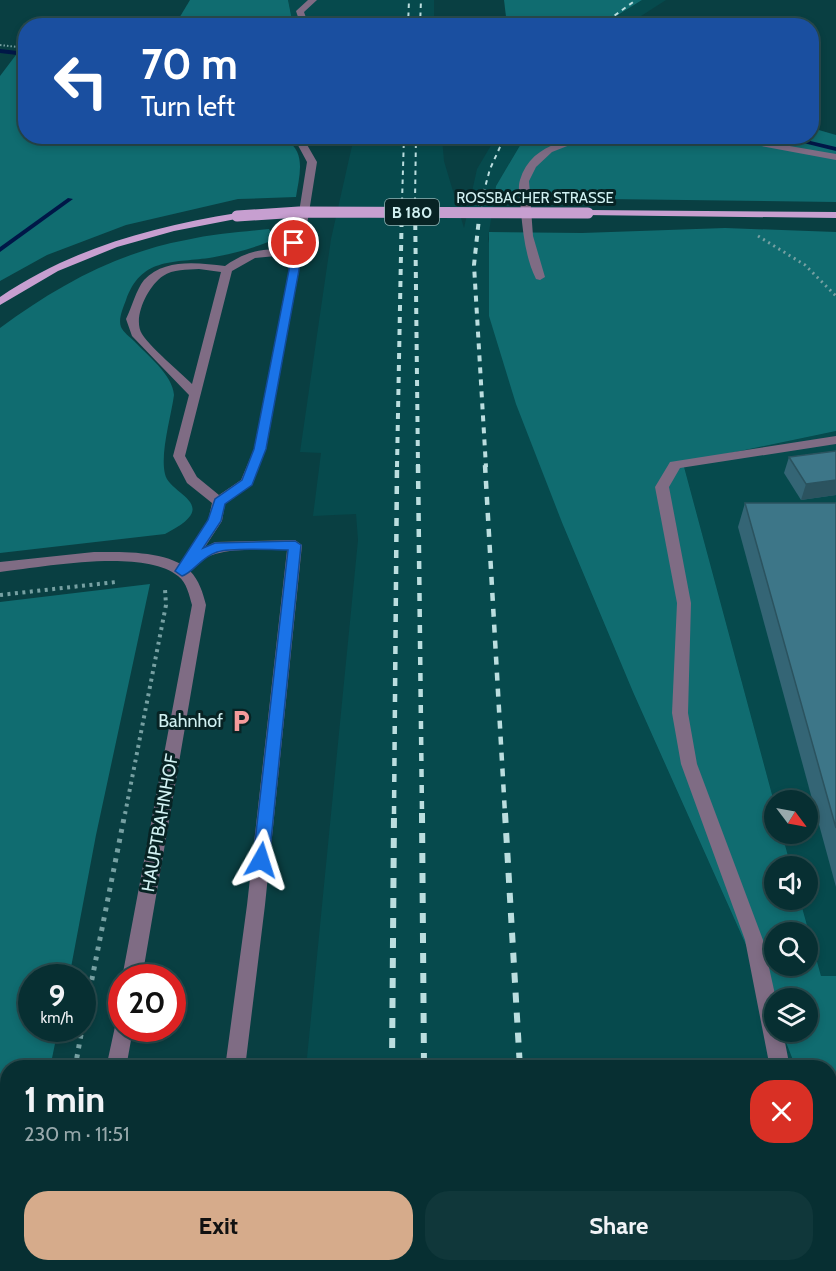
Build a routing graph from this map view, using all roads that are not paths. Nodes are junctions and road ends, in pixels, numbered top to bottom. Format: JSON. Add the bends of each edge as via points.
{"nodes":[{"id":1,"x":313,"y":0,"type":"edge"},
{"id":2,"x":303,"y":18,"type":"edge"},
{"id":3,"x":302,"y":144,"type":"edge"},
{"id":4,"x":564,"y":144,"type":"edge"},
{"id":5,"x":757,"y":144,"type":"edge"},
{"id":6,"x":836,"y":158,"type":"edge"},
{"id":7,"x":836,"y":215,"type":"edge"},
{"id":8,"x":288,"y":254,"type":"junction"},
{"id":9,"x":227,"y":270,"type":"junction"},
{"id":10,"x":540,"y":277,"type":"dead end"},
{"id":11,"x":0,"y":302,"type":"edge"},
{"id":12,"x":195,"y":394,"type":"junction"},
{"id":13,"x":836,"y":440,"type":"edge"},
{"id":14,"x":219,"y":502,"type":"junction"},
{"id":15,"x":0,"y":567,"type":"edge"},
{"id":16,"x":182,"y":571,"type":"junction"},
{"id":17,"x":135,"y":964,"type":"edge"},
{"id":18,"x":121,"y":1042,"type":"edge"},
{"id":19,"x":117,"y":1060,"type":"edge"},
{"id":20,"x":236,"y":1060,"type":"edge"},
{"id":21,"x":778,"y":1060,"type":"edge"}],
"edges":[{"from":1,"to":2,"type":"street","via":[[300,11]]},
{"from":3,"to":8,"type":"street","via":[[312,162],[301,231]]},
{"from":4,"to":10,"type":"street","via":[[549,150],[532,166],[524,181],[528,236]]},
{"from":5,"to":6,"type":"street"},
{"from":7,"to":11,"type":"main road","name":"ROSSBACHER STRASSE","number":"B 180","bridge":true,"via":[[299,212],[237,216],[165,228],[100,248],[64,263]]},
{"from":8,"to":9,"type":"street","via":[[264,251],[240,259]]},
{"from":8,"to":14,"type":"street","via":[[295,256],[294,270],[260,449],[247,482]]},
{"from":9,"to":12,"type":"street"},
{"from":9,"to":12,"type":"street","via":[[177,267],[160,273],[148,283],[132,320],[136,334]]},
{"from":12,"to":14,"type":"street","via":[[179,456],[192,480]]},
{"from":13,"to":21,"type":"street","via":[[675,465],[662,487],[684,603],[680,713],[688,764],[754,940]]},
{"from":14,"to":16,"type":"street","via":[[215,521]]},
{"from":15,"to":16,"type":"street","via":[[111,556],[141,558]]},
{"from":16,"to":17,"type":"street","name":"HAUPTBAHNHOF","via":[[193,584],[199,605]]},
{"from":16,"to":20,"type":"street","via":[[215,547],[295,545]]},
{"from":18,"to":19,"type":"street"}]}
